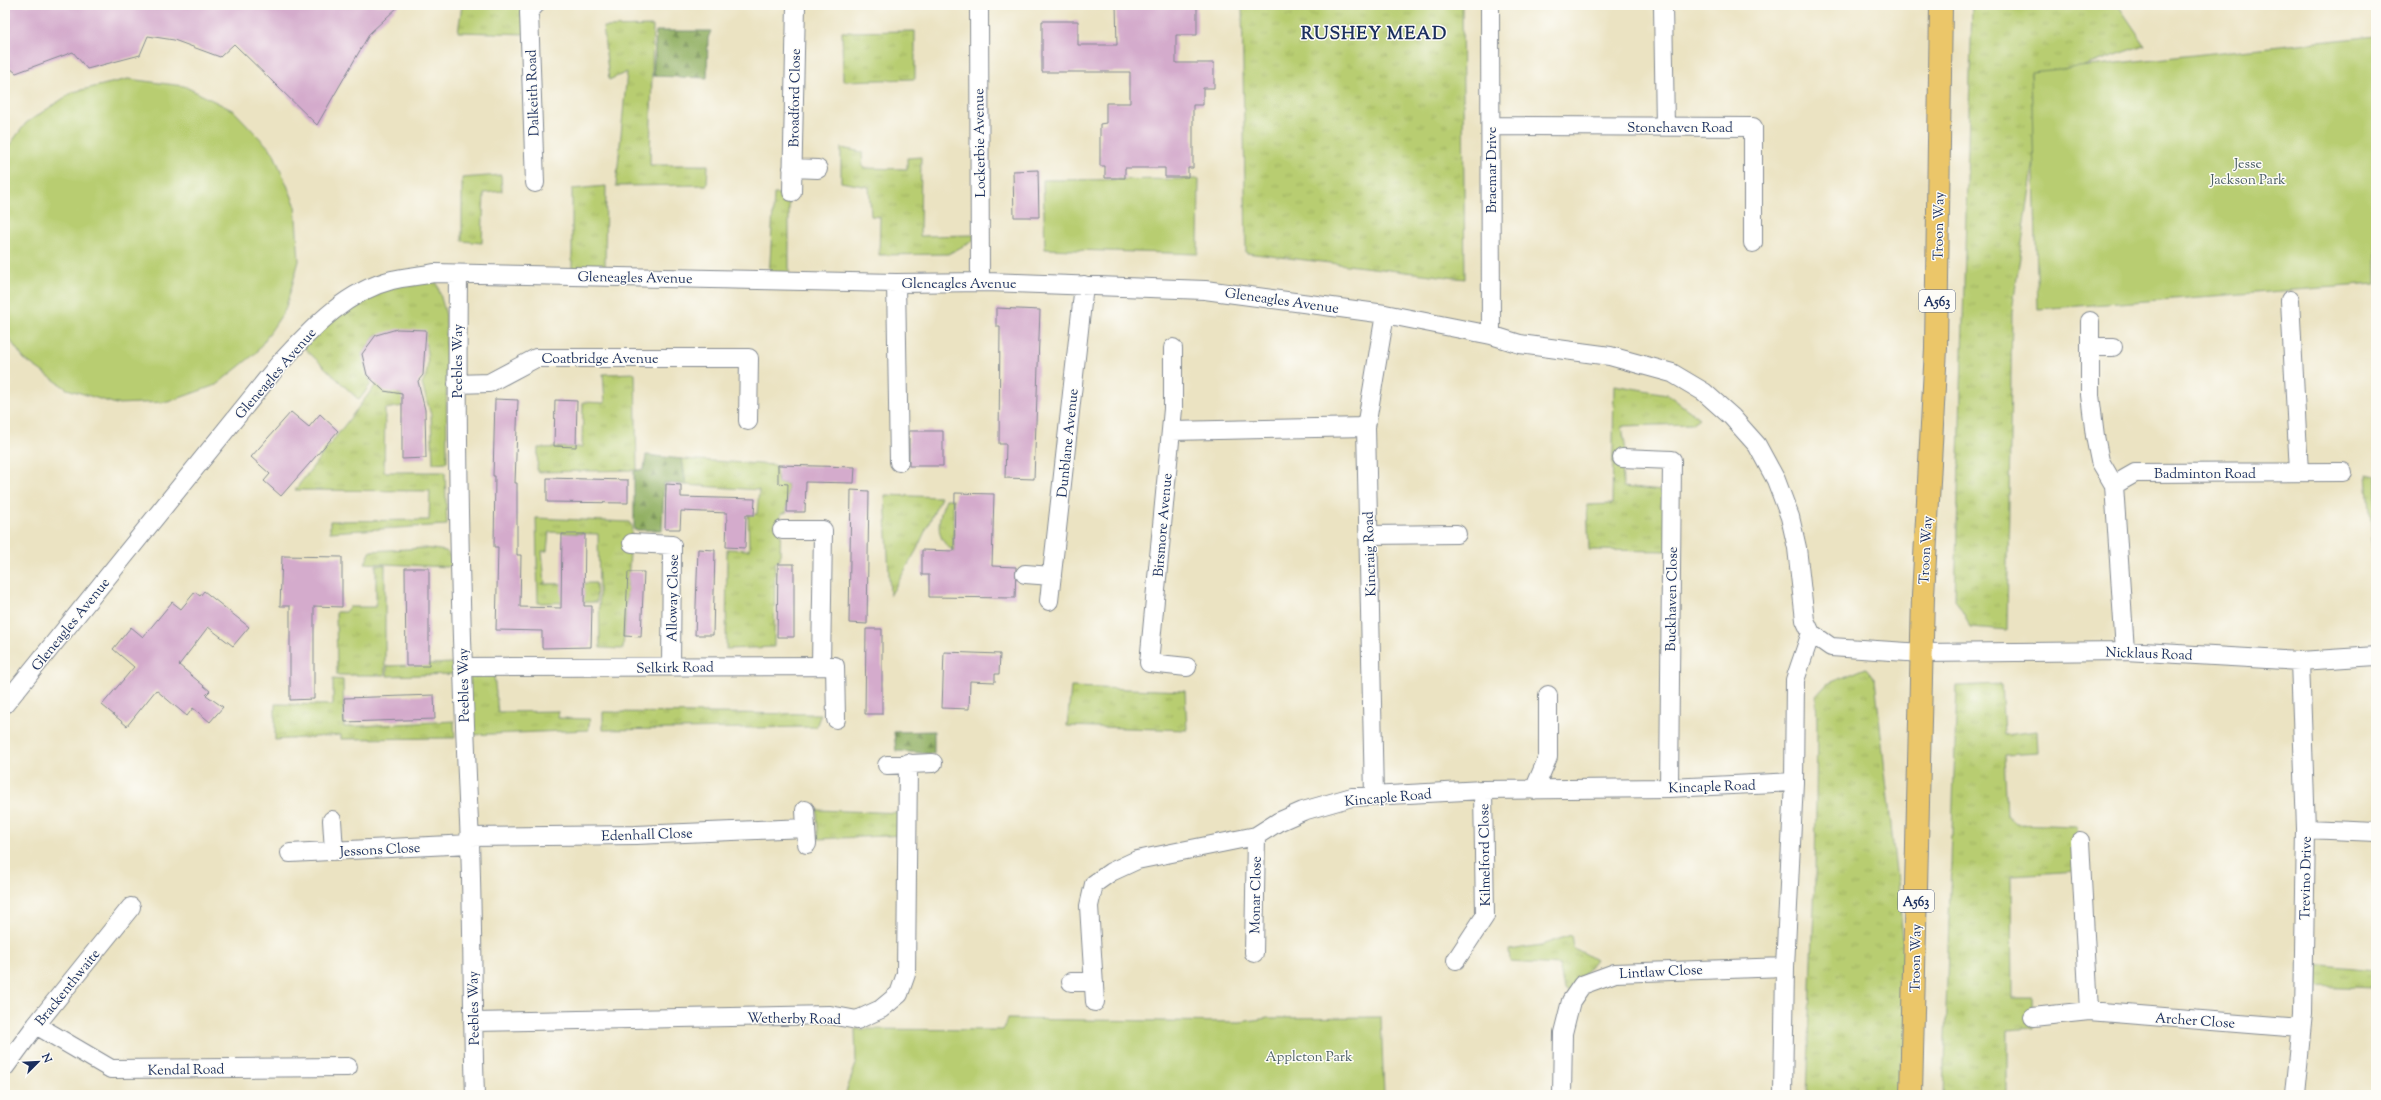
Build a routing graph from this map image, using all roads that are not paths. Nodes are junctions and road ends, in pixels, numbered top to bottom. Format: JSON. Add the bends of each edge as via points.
{"nodes":[{"id":1,"x":534,"y":5,"type":"edge"},
{"id":2,"x":796,"y":5,"type":"edge"},
{"id":3,"x":979,"y":5,"type":"edge"},
{"id":4,"x":1490,"y":5,"type":"edge"},
{"id":5,"x":1663,"y":5,"type":"edge"},
{"id":6,"x":1941,"y":5,"type":"edge"},
{"id":7,"x":1491,"y":126,"type":"junction"},
{"id":8,"x":1665,"y":127,"type":"junction"},
{"id":9,"x":792,"y":168,"type":"junction"},
{"id":10,"x":818,"y":169,"type":"dead end"},
{"id":11,"x":535,"y":183,"type":"dead end"},
{"id":12,"x":792,"y":192,"type":"dead end"},
{"id":13,"x":1753,"y":243,"type":"dead end"},
{"id":14,"x":458,"y":274,"type":"junction"},
{"id":15,"x":980,"y":282,"type":"junction"},
{"id":16,"x":896,"y":283,"type":"junction"},
{"id":17,"x":1084,"y":285,"type":"junction"},
{"id":18,"x":2290,"y":300,"type":"dead end"},
{"id":19,"x":1385,"y":314,"type":"junction"},
{"id":20,"x":2090,"y":321,"type":"dead end"},
{"id":21,"x":1491,"y":335,"type":"junction"},
{"id":22,"x":2113,"y":346,"type":"dead end"},
{"id":23,"x":2090,"y":347,"type":"junction"},
{"id":24,"x":1173,"y":348,"type":"dead end"},
{"id":25,"x":456,"y":384,"type":"junction"},
{"id":26,"x":748,"y":421,"type":"dead end"},
{"id":27,"x":1366,"y":427,"type":"junction"},
{"id":28,"x":1171,"y":431,"type":"junction"},
{"id":29,"x":1622,"y":458,"type":"dead end"},
{"id":30,"x":899,"y":462,"type":"dead end"},
{"id":31,"x":2299,"y":472,"type":"junction"},
{"id":32,"x":2343,"y":472,"type":"dead end"},
{"id":33,"x":2114,"y":484,"type":"junction"},
{"id":34,"x":782,"y":530,"type":"dead end"},
{"id":35,"x":1457,"y":534,"type":"dead end"},
{"id":36,"x":1369,"y":535,"type":"junction"},
{"id":37,"x":632,"y":543,"type":"dead end"},
{"id":38,"x":1025,"y":574,"type":"dead end"},
{"id":39,"x":1052,"y":576,"type":"junction"},
{"id":40,"x":1049,"y":601,"type":"dead end"},
{"id":41,"x":1811,"y":633,"type":"junction"},
{"id":42,"x":2125,"y":651,"type":"junction"},
{"id":43,"x":1922,"y":653,"type":"junction"},
{"id":44,"x":2376,"y":656,"type":"edge"},
{"id":45,"x":2300,"y":661,"type":"junction"},
{"id":46,"x":821,"y":666,"type":"junction"},
{"id":47,"x":671,"y":667,"type":"junction"},
{"id":48,"x":1187,"y":667,"type":"dead end"},
{"id":49,"x":462,"y":668,"type":"junction"},
{"id":50,"x":1548,"y":695,"type":"dead end"},
{"id":51,"x":5,"y":704,"type":"edge"},
{"id":52,"x":836,"y":719,"type":"dead end"},
{"id":53,"x":908,"y":763,"type":"junction"},
{"id":54,"x":932,"y":763,"type":"dead end"},
{"id":55,"x":887,"y":765,"type":"dead end"},
{"id":56,"x":1794,"y":782,"type":"junction"},
{"id":57,"x":1669,"y":788,"type":"junction"},
{"id":58,"x":1483,"y":790,"type":"junction"},
{"id":59,"x":1534,"y":790,"type":"junction"},
{"id":60,"x":1374,"y":796,"type":"junction"},
{"id":61,"x":805,"y":810,"type":"dead end"},
{"id":62,"x":332,"y":820,"type":"dead end"},
{"id":63,"x":2306,"y":829,"type":"junction"},
{"id":64,"x":2376,"y":832,"type":"edge"},
{"id":65,"x":1256,"y":836,"type":"junction"},
{"id":66,"x":469,"y":840,"type":"junction"},
{"id":67,"x":2080,"y":841,"type":"dead end"},
{"id":68,"x":334,"y":851,"type":"junction"},
{"id":69,"x":290,"y":853,"type":"dead end"},
{"id":70,"x":131,"y":908,"type":"dead end"},
{"id":71,"x":1254,"y":953,"type":"dead end"},
{"id":72,"x":1456,"y":960,"type":"dead end"},
{"id":73,"x":1785,"y":967,"type":"junction"},
{"id":74,"x":1071,"y":982,"type":"dead end"},
{"id":75,"x":1094,"y":982,"type":"junction"},
{"id":76,"x":1095,"y":1002,"type":"dead end"},
{"id":77,"x":2089,"y":1011,"type":"junction"},
{"id":78,"x":2033,"y":1017,"type":"dead end"},
{"id":79,"x":472,"y":1022,"type":"junction"},
{"id":80,"x":36,"y":1025,"type":"junction"},
{"id":81,"x":2302,"y":1028,"type":"junction"},
{"id":82,"x":5,"y":1067,"type":"edge"},
{"id":83,"x":348,"y":1067,"type":"dead end"},
{"id":84,"x":475,"y":1095,"type":"edge"},
{"id":85,"x":1562,"y":1095,"type":"edge"},
{"id":86,"x":1783,"y":1095,"type":"edge"},
{"id":87,"x":1911,"y":1095,"type":"edge"},
{"id":88,"x":2294,"y":1095,"type":"edge"}],
"edges":[{"from":1,"to":11,"type":"street","name":"Dalkeith Road","via":[[529,12]]},
{"from":2,"to":9,"type":"street","name":"Broadford Close"},
{"from":3,"to":15,"type":"street","name":"Lockerbie Avenue"},
{"from":4,"to":7,"type":"street","name":"Braemar Drive"},
{"from":5,"to":8,"type":"street"},
{"from":6,"to":43,"type":"highway","name":"Troon Way","number":"A563","via":[[1936,348]]},
{"from":7,"to":8,"type":"street","name":"Stonehaven Road"},
{"from":7,"to":21,"type":"street","name":"Braemar Drive"},
{"from":8,"to":13,"type":"street","name":"Stonehaven Road","via":[[1753,127]]},
{"from":9,"to":10,"type":"street"},
{"from":9,"to":12,"type":"street","name":"Broadford Close"},
{"from":14,"to":16,"type":"street","name":"Gleneagles Avenue"},
{"from":14,"to":25,"type":"street","name":"Peebles Way"},
{"from":14,"to":51,"type":"street","name":"Gleneagles Avenue","via":[[434,273],[390,280],[354,296],[323,317],[279,364]]},
{"from":15,"to":16,"type":"street","name":"Gleneagles Avenue"},
{"from":15,"to":17,"type":"street","name":"Gleneagles Avenue"},
{"from":16,"to":30,"type":"street"},
{"from":17,"to":19,"type":"street","name":"Gleneagles Avenue","via":[[1205,290]]},
{"from":17,"to":39,"type":"street","name":"Dunblane Avenue"},
{"from":18,"to":31,"type":"street"},
{"from":19,"to":21,"type":"street","name":"Gleneagles Avenue"},
{"from":19,"to":27,"type":"street","name":"Kincraig Road"},
{"from":20,"to":23,"type":"street"},
{"from":21,"to":41,"type":"street","name":"Gleneagles Avenue","via":[[1520,344],[1610,356],[1672,373],[1704,392],[1732,417],[1757,445],[1776,480],[1790,517],[1797,548],[1805,620]]},
{"from":22,"to":23,"type":"street"},
{"from":23,"to":33,"type":"street","via":[[2090,395],[2095,436],[2100,461]]},
{"from":24,"to":28,"type":"street","name":"Birsmore Avenue"},
{"from":25,"to":26,"type":"street","name":"Coatbridge Avenue","via":[[489,383],[536,358],[749,358]]},
{"from":25,"to":49,"type":"street","name":"Peebles Way"},
{"from":27,"to":28,"type":"street"},
{"from":27,"to":36,"type":"street","name":"Kincraig Road"},
{"from":28,"to":48,"type":"street","name":"Birsmore Avenue","via":[[1149,663]]},
{"from":29,"to":57,"type":"street","name":"Buckhaven Close","via":[[1672,460]]},
{"from":31,"to":32,"type":"street","name":"Badminton Road"},
{"from":31,"to":33,"type":"street","name":"Badminton Road","via":[[2135,473]]},
{"from":33,"to":42,"type":"street"},
{"from":34,"to":46,"type":"street","via":[[823,530]]},
{"from":35,"to":36,"type":"street"},
{"from":36,"to":60,"type":"street","name":"Kincraig Road"},
{"from":37,"to":47,"type":"street","name":"Alloway Close","via":[[672,545]]},
{"from":38,"to":39,"type":"street"},
{"from":39,"to":40,"type":"street","name":"Dunblane Avenue"},
{"from":41,"to":43,"type":"street","via":[[1826,644],[1842,649]]},
{"from":41,"to":56,"type":"street","via":[[1795,680]]},
{"from":42,"to":43,"type":"street","name":"Nicklaus Road"},
{"from":42,"to":45,"type":"street","name":"Nicklaus Road"},
{"from":43,"to":87,"type":"highway","name":"Troon Way","number":"A563"},
{"from":44,"to":45,"type":"street","name":"Nicklaus Road"},
{"from":45,"to":63,"type":"street","name":"Trevino Drive"},
{"from":46,"to":47,"type":"street","name":"Selkirk Road"},
{"from":46,"to":52,"type":"street","name":"Selkirk Road","via":[[835,666]]},
{"from":47,"to":49,"type":"street","name":"Selkirk Road"},
{"from":49,"to":66,"type":"street","name":"Peebles Way"},
{"from":50,"to":59,"type":"street","via":[[1548,756]]},
{"from":53,"to":54,"type":"street"},
{"from":53,"to":55,"type":"street"},
{"from":53,"to":79,"type":"street","name":"Wetherby Road","via":[[906,974],[899,994],[881,1009],[857,1020],[830,1015]]},
{"from":56,"to":57,"type":"street","name":"Kincaple Road"},
{"from":56,"to":73,"type":"street"},
{"from":57,"to":59,"type":"street","name":"Kincaple Road"},
{"from":58,"to":59,"type":"street","name":"Kincaple Road"},
{"from":58,"to":60,"type":"street","name":"Kincaple Road"},
{"from":58,"to":72,"type":"street","name":"Kilmelford Close","via":[[1485,916]]},
{"from":60,"to":65,"type":"street","name":"Kincaple Road","via":[[1352,797],[1303,811],[1278,822]]},
{"from":61,"to":66,"type":"street","name":"Edenhall Close","via":[[806,836],[636,835]]},
{"from":62,"to":68,"type":"street"},
{"from":63,"to":64,"type":"street"},
{"from":63,"to":81,"type":"street","name":"Trevino Drive"},
{"from":65,"to":71,"type":"street","name":"Monar Close"},
{"from":65,"to":75,"type":"street","name":"Kincaple Road","via":[[1137,860],[1111,872],[1094,884],[1089,906]]},
{"from":66,"to":68,"type":"street","name":"Jessons Close"},
{"from":66,"to":79,"type":"street","name":"Peebles Way"},
{"from":67,"to":77,"type":"street"},
{"from":68,"to":69,"type":"street","name":"Jessons Close"},
{"from":70,"to":80,"type":"street","name":"Brackenthwaite"},
{"from":73,"to":85,"type":"street","name":"Lintlaw Close","via":[[1615,973],[1582,985],[1571,1000],[1563,1032]]},
{"from":73,"to":86,"type":"street"},
{"from":74,"to":75,"type":"street"},
{"from":75,"to":76,"type":"street","name":"Kincaple Road"},
{"from":77,"to":78,"type":"street","name":"Archer Close"},
{"from":77,"to":81,"type":"street","name":"Archer Close"},
{"from":79,"to":84,"type":"street","name":"Peebles Way"},
{"from":80,"to":82,"type":"street","name":"Brackenthwaite"},
{"from":80,"to":83,"type":"street","name":"Kendal Road","via":[[111,1069]]},
{"from":81,"to":88,"type":"street","name":"Trevino Drive"}]}
